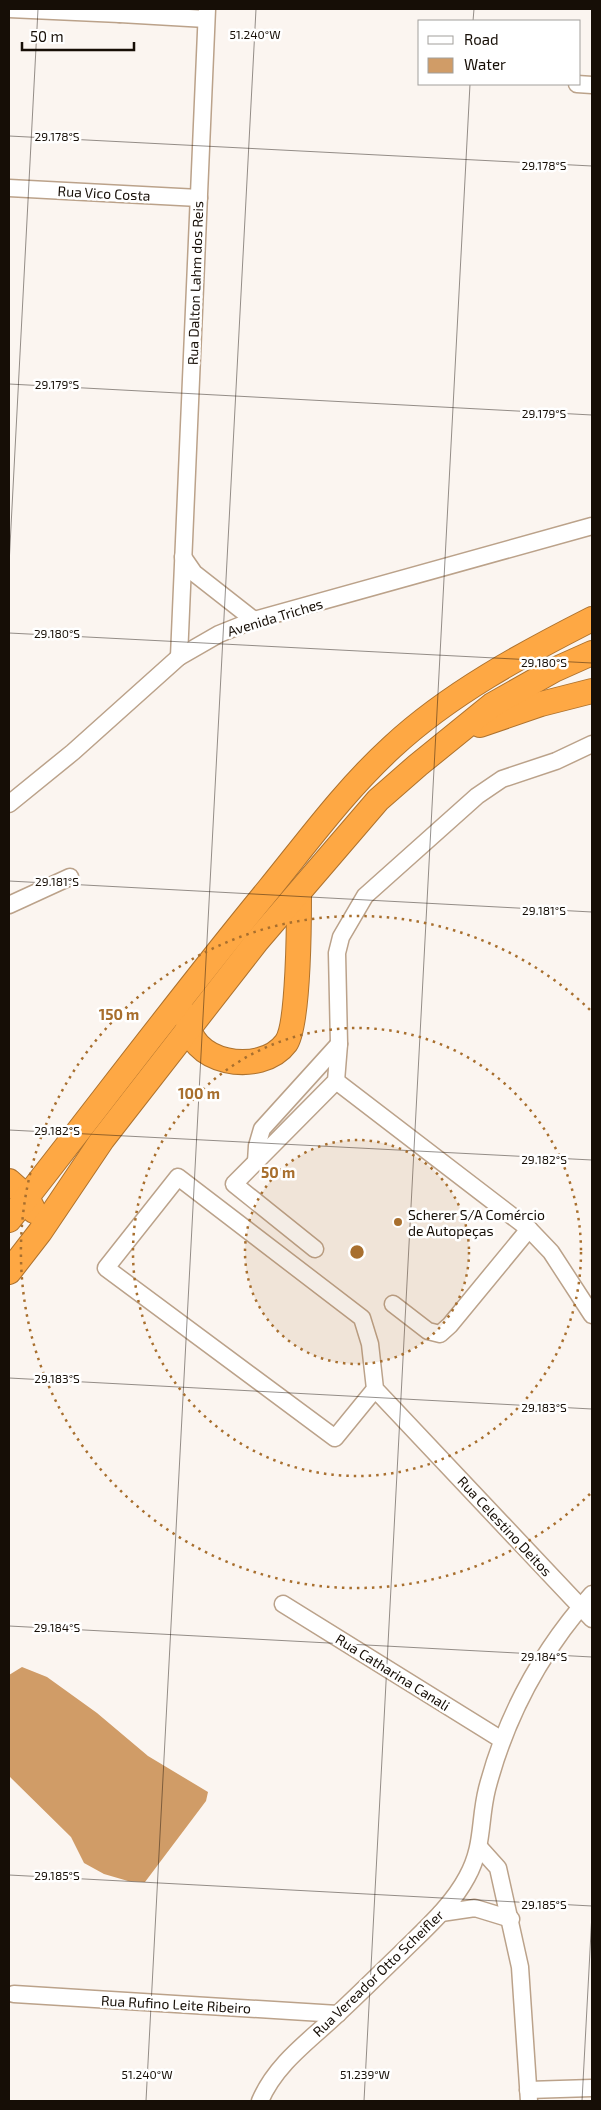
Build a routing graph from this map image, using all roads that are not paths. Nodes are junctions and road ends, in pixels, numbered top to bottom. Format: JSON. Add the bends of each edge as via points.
{"nodes":[{"id":1,"x":9,"y":9,"type":"edge"},
{"id":2,"x":120,"y":11,"type":"edge"},
{"id":3,"x":206,"y":14,"type":"edge"},
{"id":4,"x":9,"y":188,"type":"edge"},
{"id":5,"x":198,"y":198,"type":"junction"},
{"id":6,"x":592,"y":526,"type":"edge"},
{"id":7,"x":183,"y":558,"type":"junction"},
{"id":8,"x":254,"y":620,"type":"junction"},
{"id":9,"x":592,"y":620,"type":"edge"},
{"id":10,"x":592,"y":653,"type":"edge"},
{"id":11,"x":179,"y":657,"type":"junction"},
{"id":12,"x":592,"y":691,"type":"edge"},
{"id":13,"x":459,"y":733,"type":"junction"},
{"id":14,"x":592,"y":744,"type":"edge"},
{"id":15,"x":9,"y":804,"type":"edge"},
{"id":16,"x":70,"y":876,"type":"dead end"},
{"id":17,"x":299,"y":894,"type":"junction"},
{"id":18,"x":9,"y":905,"type":"edge"},
{"id":19,"x":197,"y":977,"type":"junction"},
{"id":20,"x":188,"y":1030,"type":"junction"},
{"id":21,"x":339,"y":1044,"type":"junction"},
{"id":22,"x":336,"y":1081,"type":"junction"},
{"id":23,"x":256,"y":1162,"type":"junction"},
{"id":24,"x":9,"y":1181,"type":"edge"},
{"id":25,"x":27,"y":1197,"type":"junction"},
{"id":26,"x":9,"y":1220,"type":"edge"},
{"id":27,"x":529,"y":1229,"type":"junction"},
{"id":28,"x":40,"y":1232,"type":"junction"},
{"id":29,"x":316,"y":1250,"type":"dead end"},
{"id":30,"x":9,"y":1272,"type":"edge"},
{"id":31,"x":393,"y":1304,"type":"dead end"},
{"id":32,"x":592,"y":1315,"type":"edge"},
{"id":33,"x":375,"y":1389,"type":"junction"},
{"id":34,"x":592,"y":1594,"type":"edge"},
{"id":35,"x":283,"y":1604,"type":"dead end"},
{"id":36,"x":581,"y":1607,"type":"junction"},
{"id":37,"x":592,"y":1619,"type":"edge"},
{"id":38,"x":502,"y":1740,"type":"junction"},
{"id":39,"x":480,"y":1848,"type":"junction"},
{"id":40,"x":441,"y":1913,"type":"junction"},
{"id":41,"x":511,"y":1919,"type":"junction"},
{"id":42,"x":14,"y":1994,"type":"dead end"},
{"id":43,"x":338,"y":2014,"type":"junction"},
{"id":44,"x":592,"y":2088,"type":"edge"},
{"id":45,"x":528,"y":2096,"type":"edge"},
{"id":46,"x":260,"y":2101,"type":"edge"}],
"edges":[{"from":1,"to":2,"type":"street"},
{"from":2,"to":3,"type":"street"},
{"from":3,"to":5,"type":"street","name":"Rua Dalton Lahm dos Reis"},
{"from":4,"to":5,"type":"street","name":"Rua Vico Costa"},
{"from":5,"to":7,"type":"street","name":"Rua Dalton Lahm dos Reis"},
{"from":6,"to":8,"type":"street","name":"Avenida Triches"},
{"from":7,"to":8,"type":"street","via":[[194,573]]},
{"from":7,"to":11,"type":"street","name":"Rua Dalton Lahm dos Reis"},
{"from":8,"to":11,"type":"street","name":"Avenida Triches","via":[[219,634]]},
{"from":9,"to":19,"type":"highway","via":[[470,688],[392,747],[319,828]]},
{"from":10,"to":13,"type":"highway","via":[[492,705]]},
{"from":11,"to":15,"type":"street","name":"Avenida Triches","via":[[73,752]]},
{"from":12,"to":13,"type":"highway","via":[[541,704]]},
{"from":13,"to":17,"type":"highway","via":[[378,800]]},
{"from":14,"to":21,"type":"street","via":[[556,761],[502,779],[477,796],[365,896],[341,937],[337,953]]},
{"from":16,"to":18,"type":"street"},
{"from":17,"to":20,"type":"highway","via":[[257,941]]},
{"from":17,"to":20,"type":"highway","via":[[294,1020],[287,1042],[274,1054],[254,1062],[224,1060],[200,1049]]},
{"from":19,"to":20,"type":"highway","via":[[188,1009]]},
{"from":19,"to":25,"type":"highway"},
{"from":20,"to":28,"type":"highway","via":[[102,1140]]},
{"from":21,"to":22,"type":"street"},
{"from":21,"to":23,"type":"street","via":[[262,1129]]},
{"from":22,"to":23,"type":"street"},
{"from":22,"to":27,"type":"street"},
{"from":23,"to":29,"type":"street","via":[[234,1184]]},
{"from":24,"to":25,"type":"highway"},
{"from":25,"to":26,"type":"highway"},
{"from":25,"to":28,"type":"highway"},
{"from":27,"to":31,"type":"street","via":[[440,1334],[428,1331]]},
{"from":27,"to":32,"type":"street","via":[[552,1252]]},
{"from":28,"to":30,"type":"highway"},
{"from":33,"to":33,"type":"street","via":[[370,1344],[362,1318],[178,1177],[106,1268],[335,1438]]},
{"from":33,"to":36,"type":"street","name":"Rua Celestino Deitos"},
{"from":34,"to":36,"type":"street","name":"Rua Vereador Otto Scheifler"},
{"from":35,"to":38,"type":"street","name":"Rua Catharina Canali"},
{"from":36,"to":37,"type":"street","name":"Rua Celestino Deitos"},
{"from":36,"to":38,"type":"street","name":"Rua Vereador Otto Scheifler","via":[[543,1658]]},
{"from":38,"to":39,"type":"street","name":"Rua Vereador Otto Scheifler","via":[[486,1792]]},
{"from":39,"to":40,"type":"street","name":"Rua Vereador Otto Scheifler","via":[[467,1878]]},
{"from":39,"to":41,"type":"street","via":[[498,1868]]},
{"from":40,"to":41,"type":"street","via":[[475,1908]]},
{"from":40,"to":43,"type":"street","name":"Rua Vereador Otto Scheifler"},
{"from":41,"to":45,"type":"street","via":[[520,1967]]},
{"from":42,"to":43,"type":"street","name":"Rua Rufino Leite Ribeiro"},
{"from":43,"to":46,"type":"street","name":"Rua Vereador Otto Scheifler","via":[[287,2060],[268,2083]]},
{"from":44,"to":45,"type":"street"}]}
